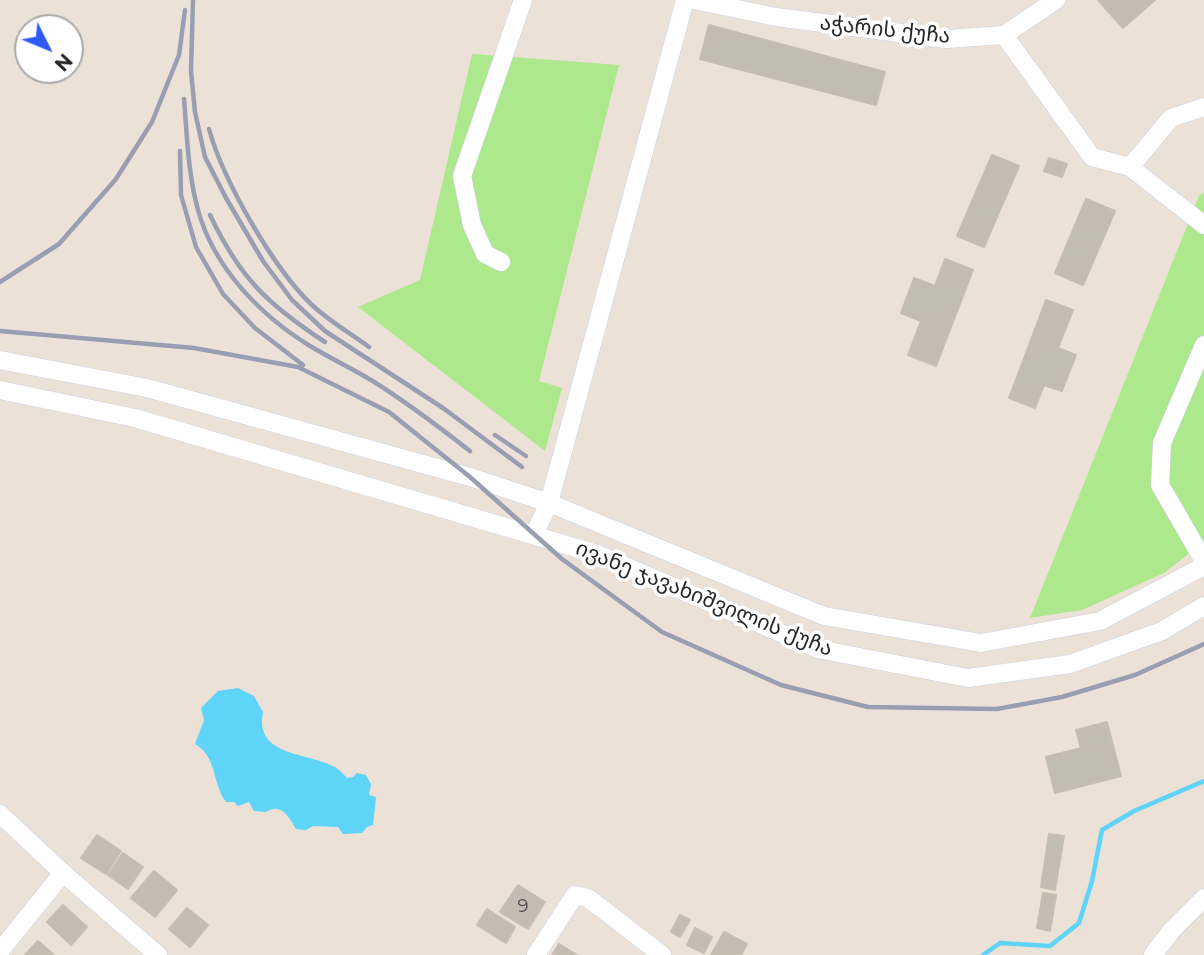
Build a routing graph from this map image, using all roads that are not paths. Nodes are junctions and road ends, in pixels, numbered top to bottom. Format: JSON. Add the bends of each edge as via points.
{"nodes":[{"id":1,"x":523,"y":0,"type":"edge"},
{"id":2,"x":685,"y":0,"type":"edge"},
{"id":3,"x":694,"y":0,"type":"edge"},
{"id":4,"x":1056,"y":0,"type":"edge"},
{"id":5,"x":1004,"y":35,"type":"junction"},
{"id":6,"x":1204,"y":107,"type":"edge"},
{"id":7,"x":1130,"y":167,"type":"junction"},
{"id":8,"x":1204,"y":225,"type":"edge"},
{"id":9,"x":501,"y":262,"type":"dead end"},
{"id":10,"x":1204,"y":345,"type":"edge"},
{"id":11,"x":0,"y":360,"type":"edge"},
{"id":12,"x":0,"y":390,"type":"edge"},
{"id":13,"x":549,"y":503,"type":"junction"},
{"id":14,"x":534,"y":535,"type":"junction"},
{"id":15,"x":1204,"y":563,"type":"edge"},
{"id":16,"x":1204,"y":606,"type":"edge"},
{"id":17,"x":0,"y":814,"type":"edge"},
{"id":18,"x":63,"y":873,"type":"junction"},
{"id":19,"x":1204,"y":898,"type":"edge"},
{"id":20,"x":0,"y":951,"type":"edge"},
{"id":21,"x":158,"y":955,"type":"edge"},
{"id":22,"x":536,"y":955,"type":"edge"},
{"id":23,"x":662,"y":955,"type":"edge"},
{"id":24,"x":1153,"y":955,"type":"edge"}],
"edges":[{"from":1,"to":9,"type":"street","via":[[462,176],[476,235],[485,254]]},
{"from":2,"to":13,"type":"street"},
{"from":3,"to":5,"type":"street","name":"აჭარის ქუჩა","via":[[776,17],[947,39]]},
{"from":4,"to":5,"type":"street"},
{"from":5,"to":7,"type":"street","via":[[1092,157]]},
{"from":6,"to":7,"type":"street","via":[[1171,118]]},
{"from":7,"to":8,"type":"street"},
{"from":10,"to":15,"type":"street","via":[[1162,443],[1160,485]]},
{"from":11,"to":13,"type":"street","via":[[147,388]]},
{"from":12,"to":14,"type":"street","name":"ივანე ჯავახიშვილის ქუჩა","via":[[135,418]]},
{"from":13,"to":14,"type":"street"},
{"from":13,"to":15,"type":"street","via":[[824,616],[981,643],[1100,621]]},
{"from":14,"to":16,"type":"street","name":"ივანე ჯავახიშვილის ქუჩა","via":[[617,561],[818,649],[968,678],[1070,664],[1162,631]]},
{"from":17,"to":18,"type":"street"},
{"from":18,"to":20,"type":"street"},
{"from":18,"to":21,"type":"street"},
{"from":19,"to":24,"type":"street"},
{"from":22,"to":23,"type":"street","via":[[575,895],[588,898]]}]}
